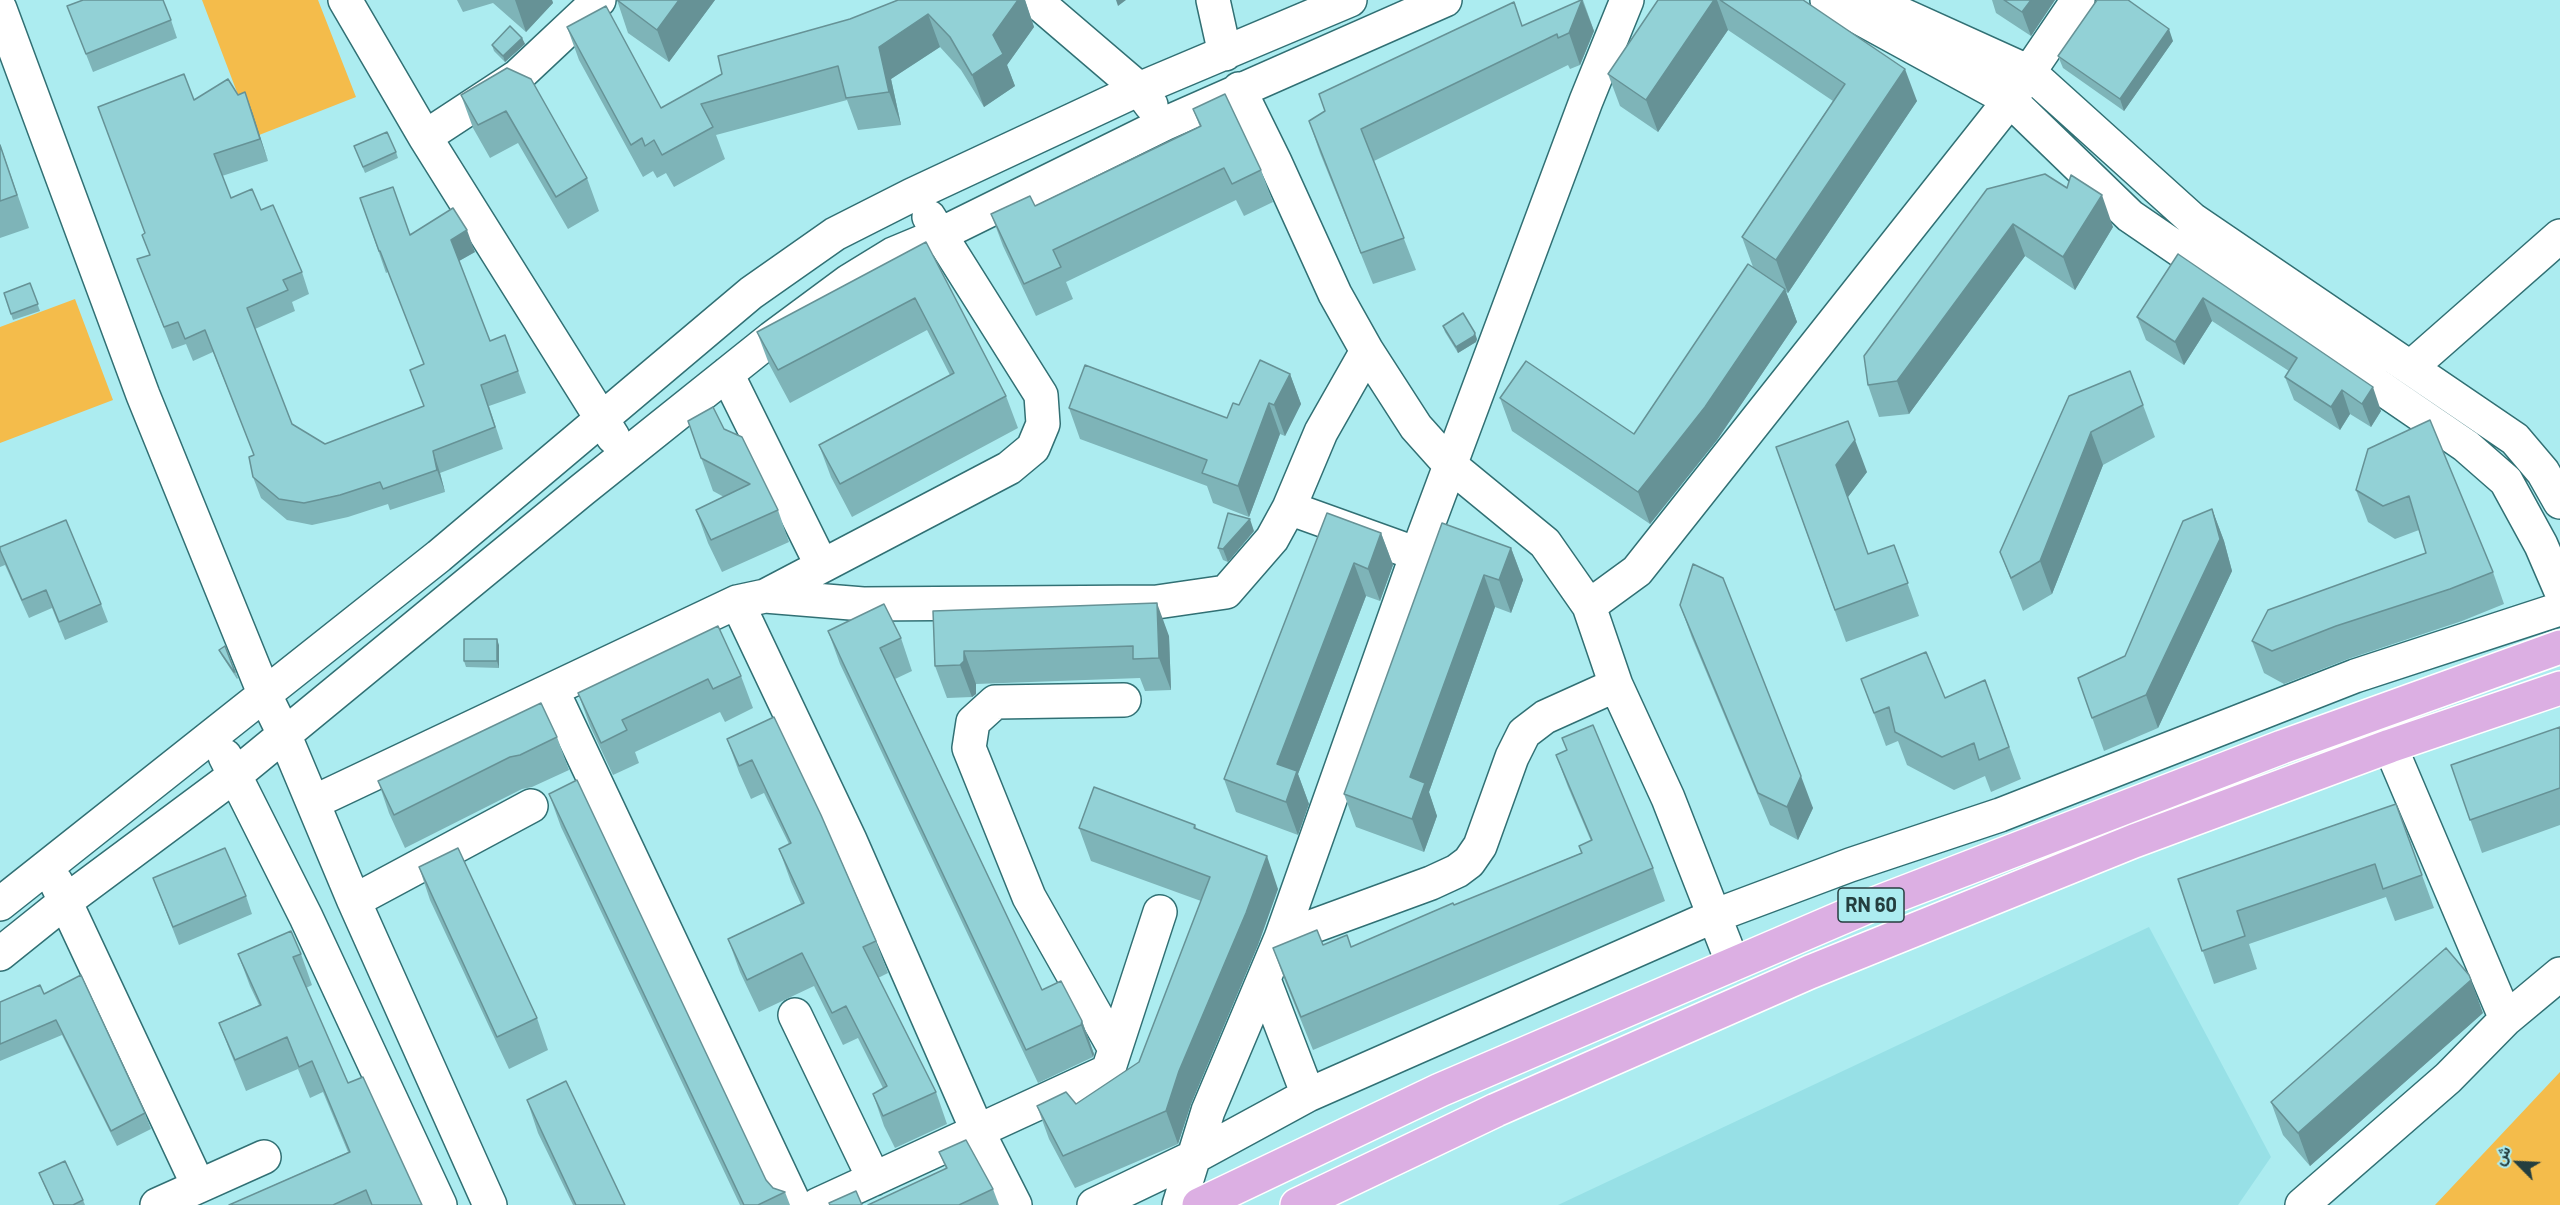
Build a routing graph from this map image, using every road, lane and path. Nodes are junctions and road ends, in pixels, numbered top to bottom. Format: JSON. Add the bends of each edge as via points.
{"nodes":[{"id":1,"x":4,"y":0,"type":"edge"},
{"id":2,"x":345,"y":0,"type":"edge"},
{"id":3,"x":599,"y":0,"type":"edge"},
{"id":4,"x":1035,"y":0,"type":"edge"},
{"id":5,"x":1213,"y":0,"type":"edge"},
{"id":6,"x":1350,"y":0,"type":"edge"},
{"id":7,"x":1445,"y":0,"type":"edge"},
{"id":8,"x":1627,"y":0,"type":"edge"},
{"id":9,"x":1827,"y":0,"type":"edge"},
{"id":10,"x":1870,"y":0,"type":"edge"},
{"id":11,"x":2078,"y":0,"type":"edge"},
{"id":12,"x":0,"y":2,"type":"edge"},
{"id":13,"x":0,"y":9,"type":"edge"},
{"id":14,"x":1225,"y":54,"type":"junction"},
{"id":15,"x":2029,"y":72,"type":"junction"},
{"id":16,"x":1139,"y":89,"type":"junction"},
{"id":17,"x":1239,"y":89,"type":"junction"},
{"id":18,"x":2010,"y":100,"type":"junction"},
{"id":19,"x":1164,"y":124,"type":"junction"},
{"id":20,"x":425,"y":137,"type":"junction"},
{"id":21,"x":912,"y":195,"type":"junction"},
{"id":22,"x":941,"y":234,"type":"junction"},
{"id":23,"x":2560,"y":236,"type":"edge"},
{"id":24,"x":1367,"y":351,"type":"junction"},
{"id":25,"x":2411,"y":367,"type":"junction"},
{"id":26,"x":727,"y":374,"type":"junction"},
{"id":27,"x":603,"y":418,"type":"junction"},
{"id":28,"x":625,"y":457,"type":"junction"},
{"id":29,"x":1450,"y":465,"type":"junction"},
{"id":30,"x":2560,"y":502,"type":"edge"},
{"id":31,"x":1289,"y":508,"type":"junction"},
{"id":32,"x":1417,"y":554,"type":"junction"},
{"id":33,"x":822,"y":566,"type":"junction"},
{"id":34,"x":2560,"y":589,"type":"edge"},
{"id":35,"x":751,"y":599,"type":"junction"},
{"id":36,"x":1589,"y":606,"type":"junction"},
{"id":37,"x":2560,"y":609,"type":"edge"},
{"id":38,"x":2560,"y":647,"type":"edge"},
{"id":39,"x":1616,"y":686,"type":"junction"},
{"id":40,"x":2560,"y":688,"type":"edge"},
{"id":41,"x":552,"y":690,"type":"junction"},
{"id":42,"x":264,"y":693,"type":"junction"},
{"id":43,"x":1124,"y":700,"type":"dead end"},
{"id":44,"x":2379,"y":713,"type":"junction"},
{"id":45,"x":213,"y":733,"type":"junction"},
{"id":46,"x":284,"y":734,"type":"junction"},
{"id":47,"x":2390,"y":746,"type":"junction"},
{"id":48,"x":234,"y":776,"type":"junction"},
{"id":49,"x":314,"y":802,"type":"junction"},
{"id":50,"x":531,"y":806,"type":"dead end"},
{"id":51,"x":48,"y":867,"type":"junction"},
{"id":52,"x":66,"y":901,"type":"junction"},
{"id":53,"x":354,"y":901,"type":"junction"},
{"id":54,"x":0,"y":904,"type":"edge"},
{"id":55,"x":1160,"y":912,"type":"dead end"},
{"id":56,"x":1714,"y":916,"type":"junction"},
{"id":57,"x":1281,"y":938,"type":"junction"},
{"id":58,"x":0,"y":954,"type":"edge"},
{"id":59,"x":1733,"y":964,"type":"junction"},
{"id":60,"x":2560,"y":974,"type":"edge"},
{"id":61,"x":1264,"y":980,"type":"junction"},
{"id":62,"x":795,"y":1015,"type":"dead end"},
{"id":63,"x":2506,"y":1019,"type":"junction"},
{"id":64,"x":1115,"y":1049,"type":"junction"},
{"id":65,"x":1308,"y":1095,"type":"junction"},
{"id":66,"x":978,"y":1132,"type":"junction"},
{"id":67,"x":264,"y":1156,"type":"dead end"},
{"id":68,"x":1194,"y":1157,"type":"junction"},
{"id":69,"x":874,"y":1179,"type":"junction"},
{"id":70,"x":198,"y":1185,"type":"junction"},
{"id":71,"x":157,"y":1205,"type":"edge"},
{"id":72,"x":440,"y":1205,"type":"edge"},
{"id":73,"x":490,"y":1205,"type":"edge"},
{"id":74,"x":795,"y":1205,"type":"edge"},
{"id":75,"x":817,"y":1205,"type":"edge"},
{"id":76,"x":1016,"y":1205,"type":"edge"},
{"id":77,"x":1094,"y":1205,"type":"edge"},
{"id":78,"x":1179,"y":1205,"type":"edge"},
{"id":79,"x":1199,"y":1205,"type":"edge"},
{"id":80,"x":1297,"y":1205,"type":"edge"},
{"id":81,"x":2302,"y":1205,"type":"edge"}],
"edges":[{"from":1,"to":12,"type":"street"},
{"from":2,"to":20,"type":"street"},
{"from":3,"to":20,"type":"street","via":[[518,76]]},
{"from":4,"to":16,"type":"street"},
{"from":5,"to":14,"type":"street"},
{"from":6,"to":14,"type":"street"},
{"from":7,"to":17,"type":"street"},
{"from":8,"to":29,"type":"street"},
{"from":9,"to":18,"type":"street"},
{"from":10,"to":15,"type":"street"},
{"from":11,"to":15,"type":"street"},
{"from":13,"to":42,"type":"street","via":[[143,395]]},
{"from":14,"to":16,"type":"street"},
{"from":15,"to":18,"type":"street"},
{"from":15,"to":25,"type":"street","via":[[2193,220]]},
{"from":16,"to":19,"type":"street"},
{"from":16,"to":21,"type":"street"},
{"from":17,"to":19,"type":"street"},
{"from":17,"to":24,"type":"street","via":[[1335,294]]},
{"from":18,"to":34,"type":"street","via":[[2130,216],[2489,465],[2506,481]]},
{"from":18,"to":36,"type":"street","via":[[1637,571]]},
{"from":19,"to":22,"type":"street"},
{"from":20,"to":27,"type":"street"},
{"from":21,"to":22,"type":"street"},
{"from":21,"to":27,"type":"street","via":[[835,234],[751,293]]},
{"from":22,"to":26,"type":"street","via":[[893,255],[849,281]]},
{"from":22,"to":33,"type":"street","via":[[1041,395],[1043,424],[1033,448],[1009,468]]},
{"from":23,"to":25,"type":"street"},
{"from":24,"to":29,"type":"street","via":[[1416,427]]},
{"from":24,"to":31,"type":"street","via":[[1321,432]]},
{"from":25,"to":30,"type":"street","via":[[2515,440],[2543,472]]},
{"from":26,"to":28,"type":"street"},
{"from":26,"to":33,"type":"street"},
{"from":27,"to":28,"type":"street"},
{"from":27,"to":42,"type":"street","via":[[439,556]]},
{"from":28,"to":46,"type":"street"},
{"from":29,"to":32,"type":"street"},
{"from":29,"to":36,"type":"street","via":[[1545,543]]},
{"from":31,"to":32,"type":"street"},
{"from":31,"to":35,"type":"street","via":[[1272,539],[1226,592],[1202,597],[1157,602],[863,604]]},
{"from":32,"to":57,"type":"street"},
{"from":33,"to":35,"type":"street"},
{"from":35,"to":41,"type":"street"},
{"from":35,"to":66,"type":"street","via":[[854,851]]},
{"from":36,"to":39,"type":"street"},
{"from":37,"to":56,"type":"street","via":[[2355,676],[2000,815]]},
{"from":38,"to":44,"type":"main road","number":"RN 60"},
{"from":39,"to":56,"type":"street","via":[[1668,798]]},
{"from":39,"to":57,"type":"street","via":[[1545,717],[1524,733],[1480,846],[1469,862],[1431,883]]},
{"from":40,"to":47,"type":"main road","number":"RN 60"},
{"from":41,"to":49,"type":"street"},
{"from":41,"to":74,"type":"street"},
{"from":42,"to":45,"type":"street"},
{"from":42,"to":46,"type":"street"},
{"from":43,"to":64,"type":"street","via":[[995,702],[973,722],[969,748],[1029,897]]},
{"from":44,"to":47,"type":"street"},
{"from":44,"to":59,"type":"main road","number":"RN 60","via":[[1869,906]]},
{"from":45,"to":48,"type":"street"},
{"from":45,"to":51,"type":"street"},
{"from":46,"to":48,"type":"street"},
{"from":46,"to":49,"type":"street"},
{"from":47,"to":63,"type":"street"},
{"from":47,"to":80,"type":"main road","number":"RN 60","via":[[2134,841],[1810,972],[1496,1110]]},
{"from":48,"to":52,"type":"street"},
{"from":48,"to":72,"type":"street","via":[[306,917]]},
{"from":49,"to":53,"type":"street"},
{"from":50,"to":53,"type":"street"},
{"from":51,"to":52,"type":"street"},
{"from":51,"to":54,"type":"street"},
{"from":52,"to":58,"type":"street"},
{"from":52,"to":70,"type":"street"},
{"from":53,"to":73,"type":"street"},
{"from":55,"to":64,"type":"street"},
{"from":56,"to":59,"type":"street"},
{"from":56,"to":65,"type":"street"},
{"from":57,"to":61,"type":"street"},
{"from":59,"to":79,"type":"main road","number":"RN 60","via":[[1440,1090]]},
{"from":60,"to":63,"type":"street"},
{"from":61,"to":65,"type":"street"},
{"from":61,"to":68,"type":"street","via":[[1208,1111]]},
{"from":62,"to":69,"type":"street"},
{"from":63,"to":81,"type":"street","via":[[2448,1078]]},
{"from":64,"to":66,"type":"street","via":[[1108,1071]]},
{"from":65,"to":68,"type":"street"},
{"from":66,"to":69,"type":"street"},
{"from":66,"to":76,"type":"street"},
{"from":67,"to":70,"type":"street"},
{"from":68,"to":77,"type":"street"},
{"from":68,"to":78,"type":"street"},
{"from":69,"to":75,"type":"street"},
{"from":70,"to":71,"type":"street"}]}
